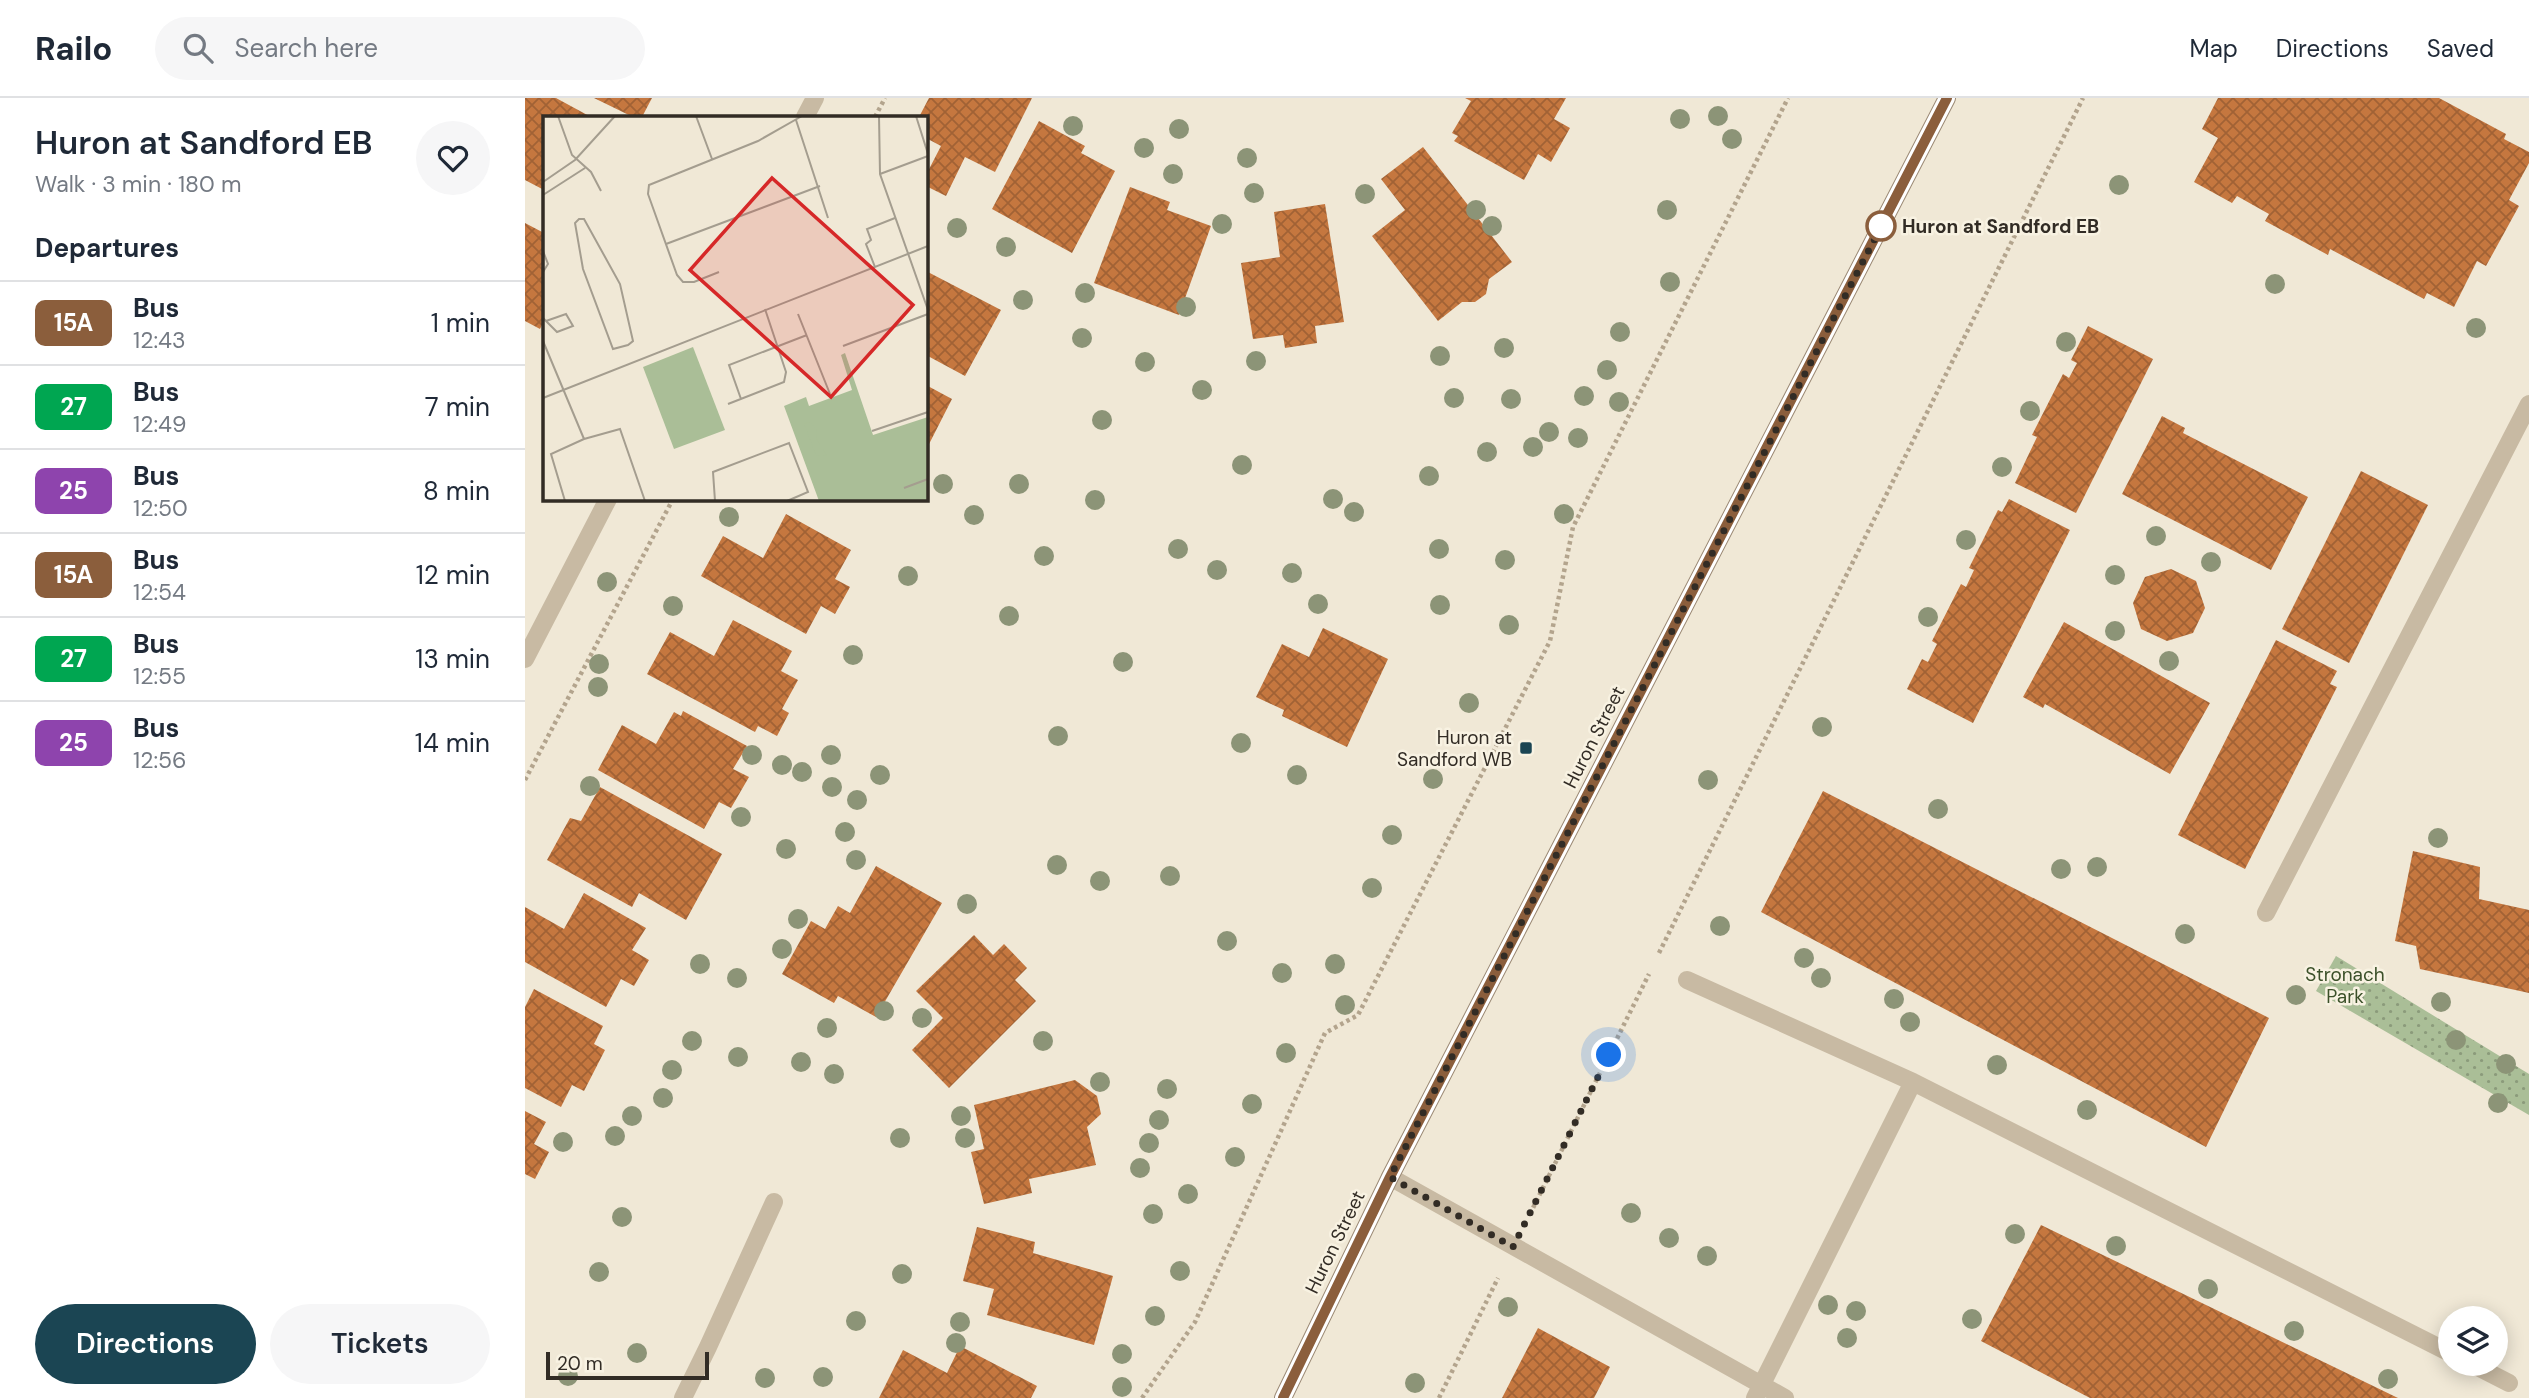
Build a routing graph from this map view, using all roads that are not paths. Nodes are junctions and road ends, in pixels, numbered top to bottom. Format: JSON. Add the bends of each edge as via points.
{"nodes":[{"id":1,"x":815,"y":98,"type":"edge"},
{"id":2,"x":1947,"y":98,"type":"edge"},
{"id":3,"x":806,"y":116,"type":"edge"},
{"id":4,"x":2529,"y":404,"type":"edge"},
{"id":5,"x":607,"y":500,"type":"edge"},
{"id":6,"x":525,"y":659,"type":"edge"},
{"id":7,"x":2266,"y":913,"type":"dead end"},
{"id":8,"x":1687,"y":980,"type":"dead end"},
{"id":9,"x":1913,"y":1082,"type":"junction"},
{"id":10,"x":1390,"y":1177,"type":"junction"},
{"id":11,"x":773,"y":1202,"type":"dead end"},
{"id":12,"x":2438,"y":1347,"type":"edge"},
{"id":13,"x":2495,"y":1376,"type":"edge"},
{"id":14,"x":2509,"y":1383,"type":"dead end"},
{"id":15,"x":1758,"y":1392,"type":"edge"},
{"id":16,"x":683,"y":1398,"type":"edge"},
{"id":17,"x":1283,"y":1398,"type":"edge"},
{"id":18,"x":1786,"y":1398,"type":"edge"}],
"edges":[{"from":1,"to":3,"type":"street"},
{"from":2,"to":10,"type":"main road","name":"Huron Street"},
{"from":4,"to":7,"type":"street"},
{"from":5,"to":6,"type":"street"},
{"from":8,"to":9,"type":"street"},
{"from":9,"to":12,"type":"street"},
{"from":9,"to":15,"type":"street"},
{"from":10,"to":15,"type":"street"},
{"from":10,"to":17,"type":"main road","name":"Huron Street"},
{"from":11,"to":16,"type":"street"},
{"from":13,"to":14,"type":"street"},
{"from":15,"to":18,"type":"street"}]}
